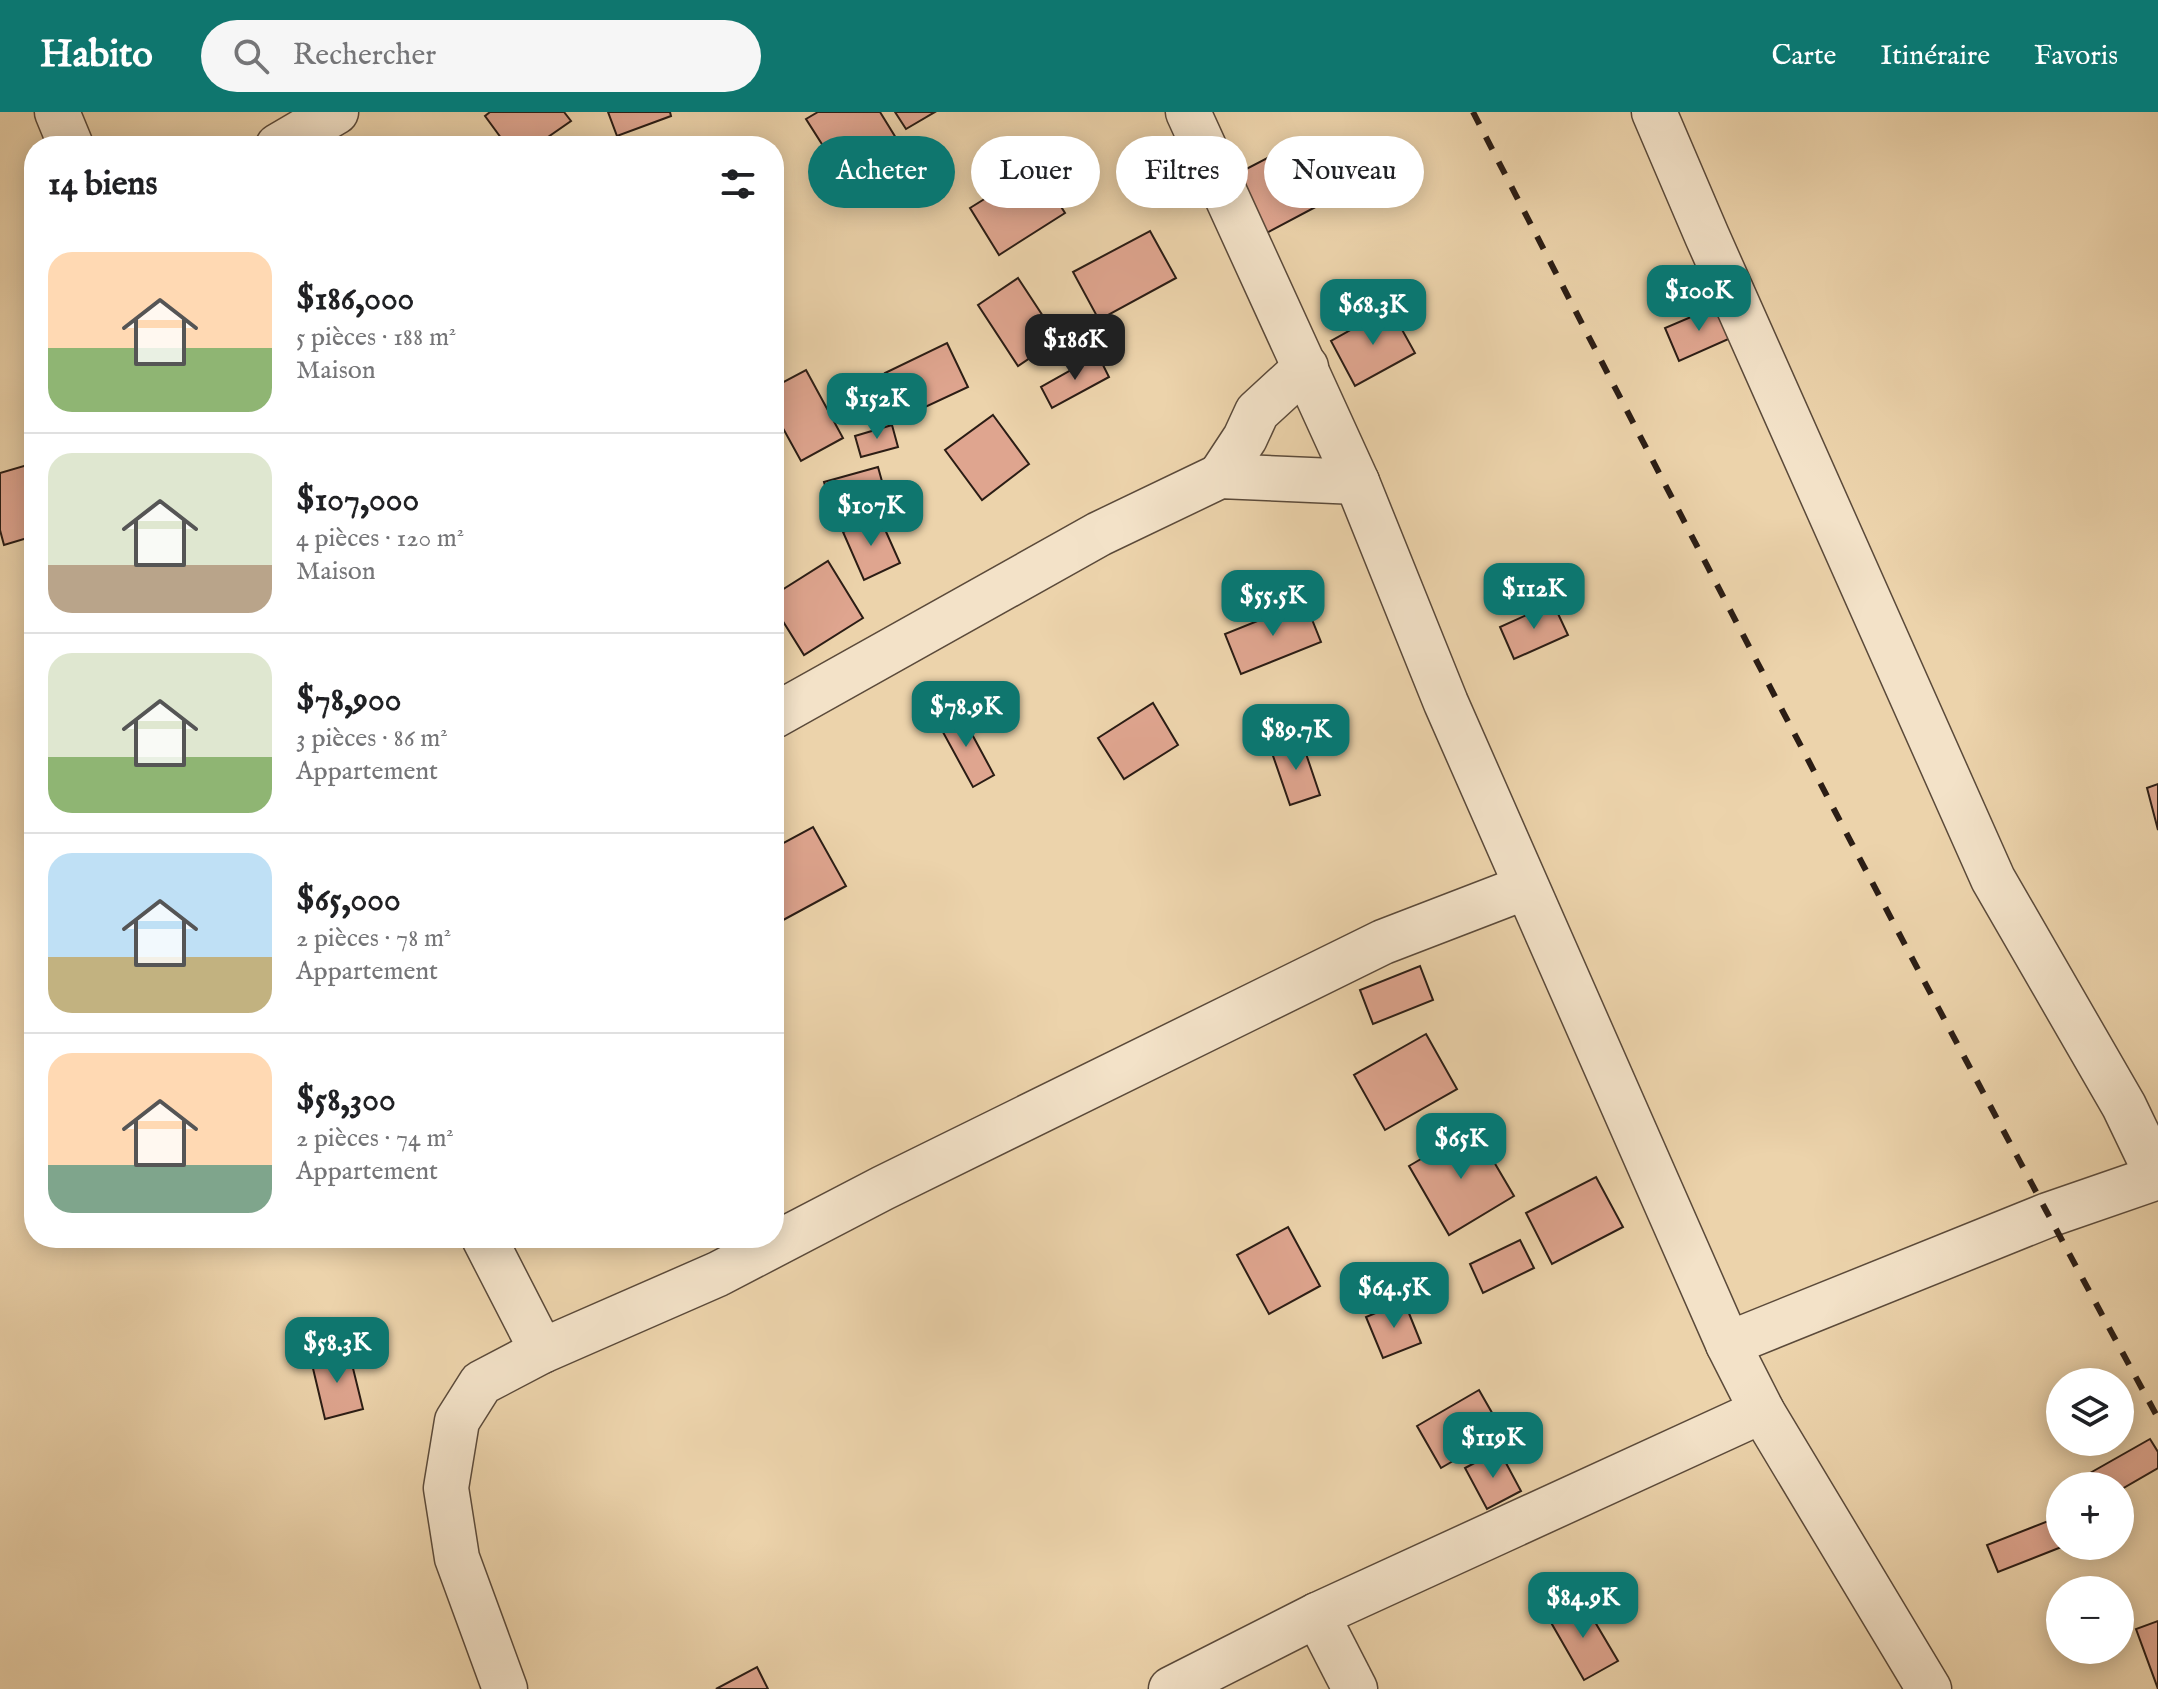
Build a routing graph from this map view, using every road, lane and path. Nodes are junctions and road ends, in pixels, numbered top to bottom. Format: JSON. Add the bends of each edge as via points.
{"nodes":[{"id":1,"x":57,"y":112,"type":"edge"},
{"id":2,"x":336,"y":112,"type":"edge"},
{"id":3,"x":1188,"y":112,"type":"edge"},
{"id":4,"x":1654,"y":112,"type":"edge"},
{"id":5,"x":67,"y":136,"type":"edge"},
{"id":6,"x":295,"y":136,"type":"edge"},
{"id":7,"x":1306,"y":367,"type":"junction"},
{"id":8,"x":1220,"y":476,"type":"junction"},
{"id":9,"x":1357,"y":482,"type":"junction"},
{"id":10,"x":784,"y":710,"type":"edge"},
{"id":11,"x":1526,"y":887,"type":"junction"},
{"id":12,"x":2158,"y":1177,"type":"edge"},
{"id":13,"x":784,"y":1240,"type":"edge"},
{"id":14,"x":489,"y":1248,"type":"edge"},
{"id":15,"x":768,"y":1248,"type":"edge"},
{"id":16,"x":1728,"y":1344,"type":"junction"},
{"id":17,"x":542,"y":1351,"type":"junction"},
{"id":18,"x":1762,"y":1411,"type":"junction"},
{"id":19,"x":1317,"y":1615,"type":"junction"},
{"id":20,"x":505,"y":1689,"type":"edge"},
{"id":21,"x":1171,"y":1689,"type":"edge"},
{"id":22,"x":1355,"y":1689,"type":"edge"},
{"id":23,"x":1929,"y":1689,"type":"edge"}],
"edges":[{"from":1,"to":5,"type":"street"},
{"from":2,"to":6,"type":"street"},
{"from":3,"to":7,"type":"street"},
{"from":4,"to":12,"type":"street","via":[[1993,879],[2124,1106]]},
{"from":7,"to":8,"type":"street","via":[[1257,412]]},
{"from":7,"to":9,"type":"street"},
{"from":8,"to":9,"type":"street"},
{"from":8,"to":10,"type":"street","via":[[1099,534]]},
{"from":9,"to":11,"type":"street"},
{"from":11,"to":13,"type":"street","via":[[1383,942]]},
{"from":11,"to":16,"type":"street"},
{"from":12,"to":16,"type":"street","via":[[2048,1215]]},
{"from":14,"to":17,"type":"street"},
{"from":15,"to":17,"type":"street"},
{"from":16,"to":18,"type":"street"},
{"from":17,"to":20,"type":"street","via":[[481,1383],[457,1421],[446,1488],[457,1558]]},
{"from":18,"to":19,"type":"street"},
{"from":18,"to":23,"type":"street"},
{"from":19,"to":21,"type":"street"},
{"from":19,"to":22,"type":"street"}]}
